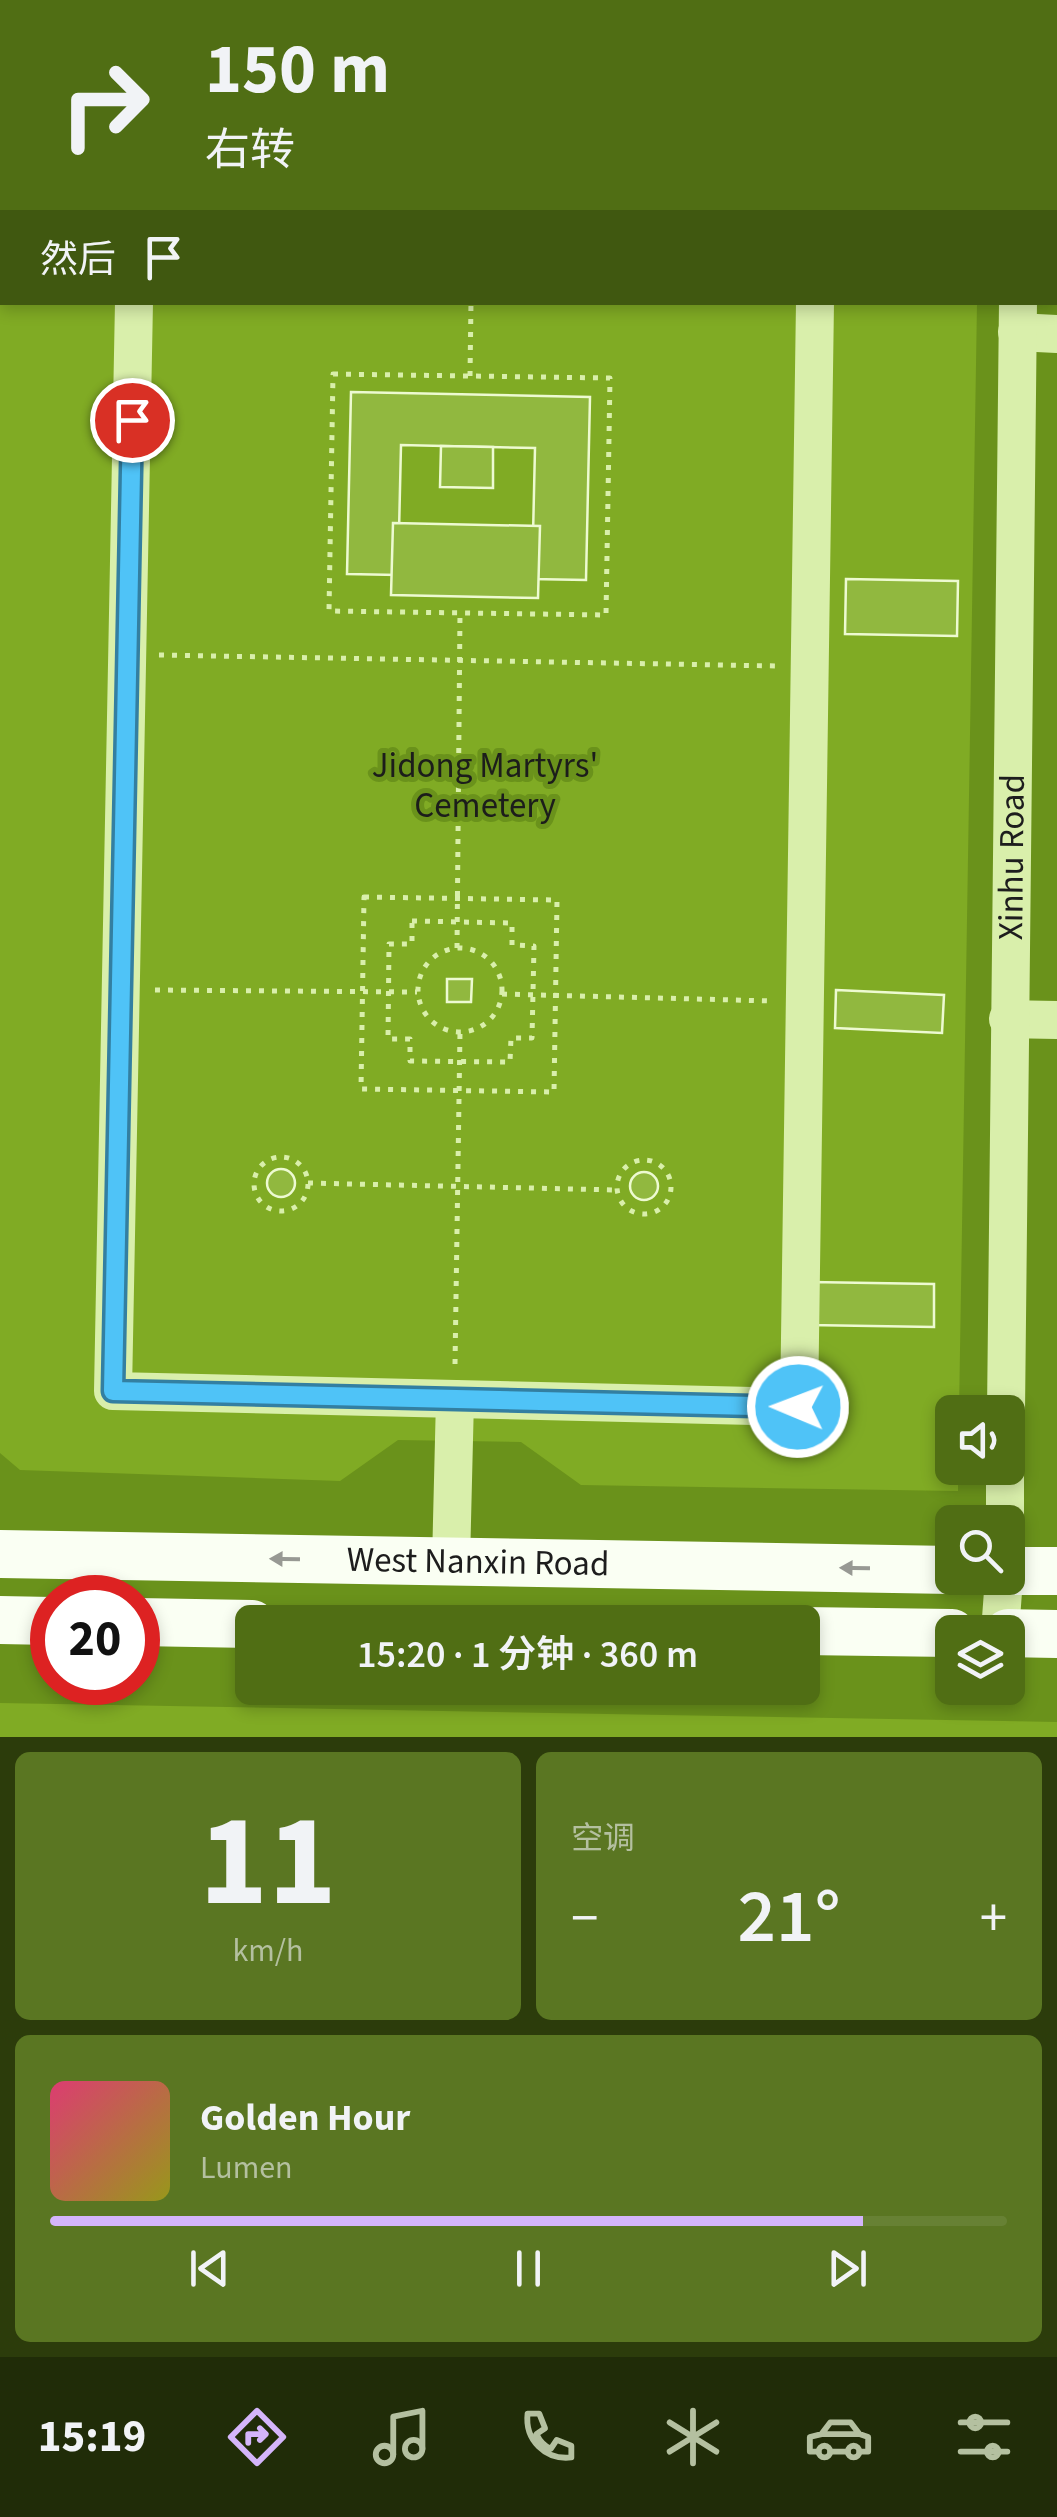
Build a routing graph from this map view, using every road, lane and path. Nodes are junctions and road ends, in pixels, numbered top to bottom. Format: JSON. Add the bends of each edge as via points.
{"nodes":[{"id":1,"x":134,"y":305,"type":"edge"},
{"id":2,"x":470,"y":305,"type":"edge"},
{"id":3,"x":815,"y":305,"type":"edge"},
{"id":4,"x":1018,"y":317,"type":"edge"},
{"id":5,"x":1057,"y":334,"type":"edge"},
{"id":6,"x":470,"y":376,"type":"junction"},
{"id":7,"x":460,"y":613,"type":"junction"},
{"id":8,"x":126,"y":654,"type":"junction"},
{"id":9,"x":459,"y":661,"type":"junction"},
{"id":10,"x":810,"y":667,"type":"junction"},
{"id":11,"x":457,"y":898,"type":"junction"},
{"id":12,"x":456,"y":922,"type":"junction"},
{"id":13,"x":457,"y":948,"type":"junction"},
{"id":14,"x":121,"y":990,"type":"junction"},
{"id":15,"x":417,"y":992,"type":"junction"},
{"id":16,"x":363,"y":994,"type":"junction"},
{"id":17,"x":388,"y":994,"type":"junction"},
{"id":18,"x":502,"y":994,"type":"junction"},
{"id":19,"x":533,"y":997,"type":"junction"},
{"id":20,"x":805,"y":1002,"type":"junction"},
{"id":21,"x":1008,"y":1019,"type":"junction"},
{"id":22,"x":1057,"y":1020,"type":"edge"},
{"id":23,"x":460,"y":1032,"type":"junction"},
{"id":24,"x":460,"y":1062,"type":"junction"},
{"id":25,"x":459,"y":1090,"type":"junction"},
{"id":26,"x":308,"y":1183,"type":"junction"},
{"id":27,"x":458,"y":1186,"type":"junction"},
{"id":28,"x":617,"y":1190,"type":"junction"},
{"id":29,"x":1006,"y":1395,"type":"edge"},
{"id":30,"x":455,"y":1399,"type":"junction"},
{"id":31,"x":0,"y":1554,"type":"edge"},
{"id":32,"x":451,"y":1562,"type":"junction"},
{"id":33,"x":935,"y":1570,"type":"edge"},
{"id":34,"x":1025,"y":1571,"type":"edge"},
{"id":35,"x":1057,"y":1572,"type":"edge"},
{"id":36,"x":0,"y":1620,"type":"edge"},
{"id":37,"x":30,"y":1621,"type":"edge"},
{"id":38,"x":160,"y":1622,"type":"edge"},
{"id":39,"x":235,"y":1624,"type":"edge"},
{"id":40,"x":820,"y":1631,"type":"edge"},
{"id":41,"x":935,"y":1632,"type":"edge"},
{"id":42,"x":1025,"y":1633,"type":"edge"},
{"id":43,"x":1057,"y":1634,"type":"edge"}],
"edges":[{"from":1,"to":8,"type":"street"},
{"from":2,"to":6,"type":"path"},
{"from":3,"to":10,"type":"street"},
{"from":4,"to":5,"type":"street"},
{"from":4,"to":21,"type":"street","name":"Xinhu Road"},
{"from":6,"to":7,"type":"path","via":[[332,374],[329,611]]},
{"from":6,"to":7,"type":"path","via":[[610,378],[606,615]]},
{"from":7,"to":9,"type":"path"},
{"from":8,"to":9,"type":"path"},
{"from":8,"to":14,"type":"street"},
{"from":9,"to":10,"type":"path"},
{"from":9,"to":11,"type":"path"},
{"from":10,"to":20,"type":"street"},
{"from":11,"to":12,"type":"path"},
{"from":11,"to":16,"type":"path","via":[[364,897]]},
{"from":11,"to":25,"type":"path","via":[[556,900],[554,1092]]},
{"from":12,"to":13,"type":"path"},
{"from":12,"to":17,"type":"path","via":[[412,922],[412,944],[389,944]]},
{"from":12,"to":19,"type":"path","via":[[512,923],[512,945],[534,946]]},
{"from":13,"to":15,"type":"path","via":[[433,957]]},
{"from":13,"to":18,"type":"path","via":[[484,956],[501,980]]},
{"from":14,"to":16,"type":"path"},
{"from":14,"to":30,"type":"street","via":[[113,1391]]},
{"from":15,"to":17,"type":"path"},
{"from":15,"to":23,"type":"path","via":[[435,1025]]},
{"from":16,"to":17,"type":"path"},
{"from":16,"to":25,"type":"path","via":[[362,1089]]},
{"from":17,"to":24,"type":"path","via":[[388,1039],[410,1039],[410,1061]]},
{"from":18,"to":19,"type":"path"},
{"from":18,"to":23,"type":"path","via":[[492,1017]]},
{"from":19,"to":20,"type":"path"},
{"from":19,"to":24,"type":"path","via":[[532,1038],[511,1038],[510,1062]]},
{"from":20,"to":30,"type":"street","via":[[798,1407]]},
{"from":21,"to":22,"type":"street"},
{"from":21,"to":29,"type":"street","name":"Xinhu Road"},
{"from":23,"to":24,"type":"path"},
{"from":24,"to":25,"type":"path"},
{"from":25,"to":27,"type":"path"},
{"from":26,"to":26,"type":"path","via":[[296,1161],[279,1157],[262,1164],[254,1190],[263,1205],[289,1210],[303,1200]]},
{"from":26,"to":27,"type":"path"},
{"from":27,"to":28,"type":"path"},
{"from":27,"to":30,"type":"path"},
{"from":28,"to":28,"type":"path","via":[[625,1207],[651,1213],[670,1196],[670,1179],[660,1164],[643,1159],[620,1172]]},
{"from":30,"to":32,"type":"street"},
{"from":32,"to":31,"type":"main road","name":"West Nanxin Road","one_way":true},
{"from":33,"to":32,"type":"main road","name":"West Nanxin Road","one_way":true},
{"from":34,"to":35,"type":"main road"},
{"from":36,"to":37,"type":"main road"},
{"from":38,"to":39,"type":"main road"},
{"from":40,"to":41,"type":"main road"},
{"from":42,"to":43,"type":"main road"}]}
